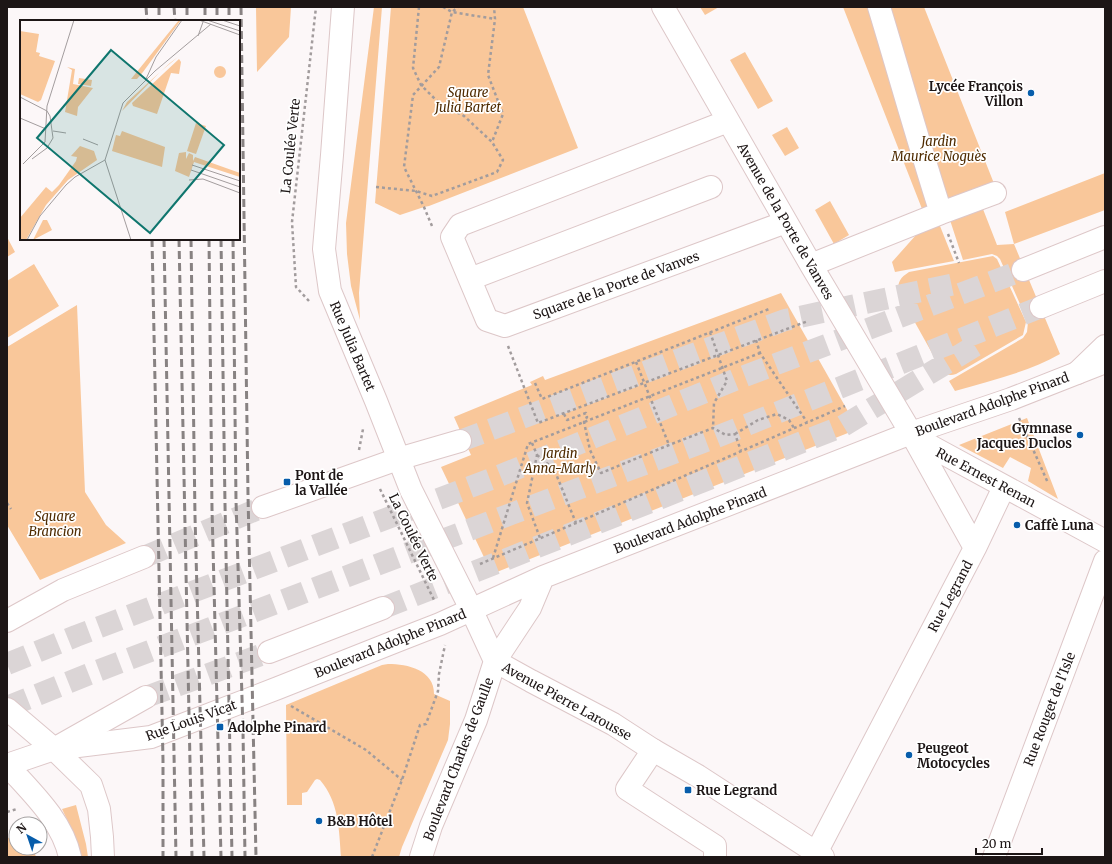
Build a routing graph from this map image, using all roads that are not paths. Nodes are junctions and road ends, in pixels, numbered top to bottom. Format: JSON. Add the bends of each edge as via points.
{"nodes":[{"id":1,"x":342,"y":7,"type":"edge"},
{"id":2,"x":663,"y":7,"type":"edge"},
{"id":3,"x":879,"y":7,"type":"edge"},
{"id":4,"x":728,"y":121,"type":"junction"},
{"id":5,"x":711,"y":187,"type":"dead end"},
{"id":6,"x":995,"y":193,"type":"dead end"},
{"id":7,"x":941,"y":213,"type":"junction"},
{"id":8,"x":786,"y":222,"type":"junction"},
{"id":9,"x":1105,"y":237,"type":"edge"},
{"id":10,"x":810,"y":265,"type":"junction"},
{"id":11,"x":1023,"y":270,"type":"tunnel mouth"},
{"id":12,"x":470,"y":279,"type":"junction"},
{"id":13,"x":1105,"y":281,"type":"edge"},
{"id":14,"x":1041,"y":307,"type":"tunnel mouth"},
{"id":15,"x":1105,"y":346,"type":"edge"},
{"id":16,"x":1105,"y":362,"type":"edge"},
{"id":17,"x":1077,"y":373,"type":"junction"},
{"id":18,"x":911,"y":433,"type":"junction"},
{"id":19,"x":460,"y":441,"type":"tunnel mouth"},
{"id":20,"x":398,"y":459,"type":"junction"},
{"id":21,"x":1004,"y":487,"type":"junction"},
{"id":22,"x":263,"y":507,"type":"tunnel mouth"},
{"id":23,"x":1105,"y":541,"type":"edge"},
{"id":24,"x":975,"y":548,"type":"junction"},
{"id":25,"x":144,"y":557,"type":"tunnel mouth"},
{"id":26,"x":1105,"y":561,"type":"edge"},
{"id":27,"x":543,"y":577,"type":"junction"},
{"id":28,"x":383,"y":608,"type":"tunnel mouth"},
{"id":29,"x":471,"y":609,"type":"junction"},
{"id":30,"x":7,"y":621,"type":"edge"},
{"id":31,"x":269,"y":652,"type":"tunnel mouth"},
{"id":32,"x":495,"y":661,"type":"junction"},
{"id":33,"x":146,"y":697,"type":"tunnel mouth"},
{"id":34,"x":284,"y":697,"type":"joint"},
{"id":35,"x":7,"y":709,"type":"edge"},
{"id":36,"x":54,"y":749,"type":"junction"},
{"id":37,"x":653,"y":750,"type":"junction"},
{"id":38,"x":7,"y":765,"type":"edge"},
{"id":39,"x":819,"y":855,"type":"edge"},
{"id":40,"x":70,"y":857,"type":"edge"},
{"id":41,"x":103,"y":857,"type":"edge"},
{"id":42,"x":421,"y":857,"type":"edge"},
{"id":43,"x":715,"y":857,"type":"edge"},
{"id":44,"x":994,"y":857,"type":"edge"}],
"edges":[{"from":1,"to":20,"type":"main road","name":"Rue Julia Bartet","via":[[324,249],[330,291]]},
{"from":2,"to":4,"type":"main road","name":"Avenue de la Porte de Vanves"},
{"from":3,"to":7,"type":"main road"},
{"from":4,"to":8,"type":"main road","name":"Avenue de la Porte de Vanves"},
{"from":4,"to":12,"type":"main road","name":"Square de la Porte de Vanves","via":[[460,225],[452,237]]},
{"from":5,"to":12,"type":"main road"},
{"from":6,"to":7,"type":"main road"},
{"from":7,"to":10,"type":"main road"},
{"from":8,"to":10,"type":"main road","name":"Avenue de la Porte de Vanves"},
{"from":8,"to":12,"type":"main road","name":"Square de la Porte de Vanves","via":[[505,326],[487,320]]},
{"from":9,"to":11,"type":"main road"},
{"from":10,"to":18,"type":"main road","name":"Avenue de la Porte de Vanves"},
{"from":13,"to":14,"type":"main road"},
{"from":15,"to":17,"type":"main road"},
{"from":16,"to":17,"type":"main road","name":"Boulevard Adolphe Pinard"},
{"from":17,"to":18,"type":"main road","name":"Boulevard Adolphe Pinard","via":[[1011,399]]},
{"from":18,"to":21,"type":"main road","name":"Rue Ernest Renan"},
{"from":18,"to":24,"type":"main road","name":"Avenue de la Porte de Vanves"},
{"from":18,"to":27,"type":"main road","name":"Boulevard Adolphe Pinard"},
{"from":19,"to":20,"type":"main road"},
{"from":20,"to":22,"type":"main road"},
{"from":20,"to":29,"type":"main road","name":"Rue Julia Bartet","via":[[410,490]]},
{"from":21,"to":23,"type":"main road","name":"Rue Ernest Renan"},
{"from":21,"to":24,"type":"main road","name":"Rue Legrand"},
{"from":24,"to":39,"type":"main road","name":"Rue Legrand"},
{"from":25,"to":30,"type":"main road","via":[[63,590]]},
{"from":26,"to":44,"type":"main road","name":"Rue Rouget de l'Isle"},
{"from":27,"to":29,"type":"main road","name":"Boulevard Adolphe Pinard"},
{"from":27,"to":32,"type":"main road","name":"Boulevard Charles de Gaulle","via":[[530,608]]},
{"from":28,"to":31,"type":"main road"},
{"from":29,"to":32,"type":"main road","name":"Rue Julia Bartet"},
{"from":29,"to":34,"type":"main road","name":"Boulevard Adolphe Pinard"},
{"from":32,"to":37,"type":"main road","name":"Avenue Pierre Larousse","via":[[613,724]]},
{"from":32,"to":42,"type":"main road","name":"Boulevard Charles de Gaulle","via":[[476,720],[431,826]]},
{"from":33,"to":36,"type":"main road"},
{"from":34,"to":36,"type":"main road","name":"Rue Louis Vicat","via":[[151,737]]},
{"from":35,"to":36,"type":"main road"},
{"from":36,"to":38,"type":"main road"},
{"from":36,"to":41,"type":"main road","via":[[91,785],[99,809]]},
{"from":37,"to":39,"type":"main road","name":"Avenue Pierre Larousse","via":[[698,776]]},
{"from":37,"to":43,"type":"main road","via":[[627,789],[715,846]]},
{"from":38,"to":40,"type":"main road","via":[[43,805],[61,831]]}]}
